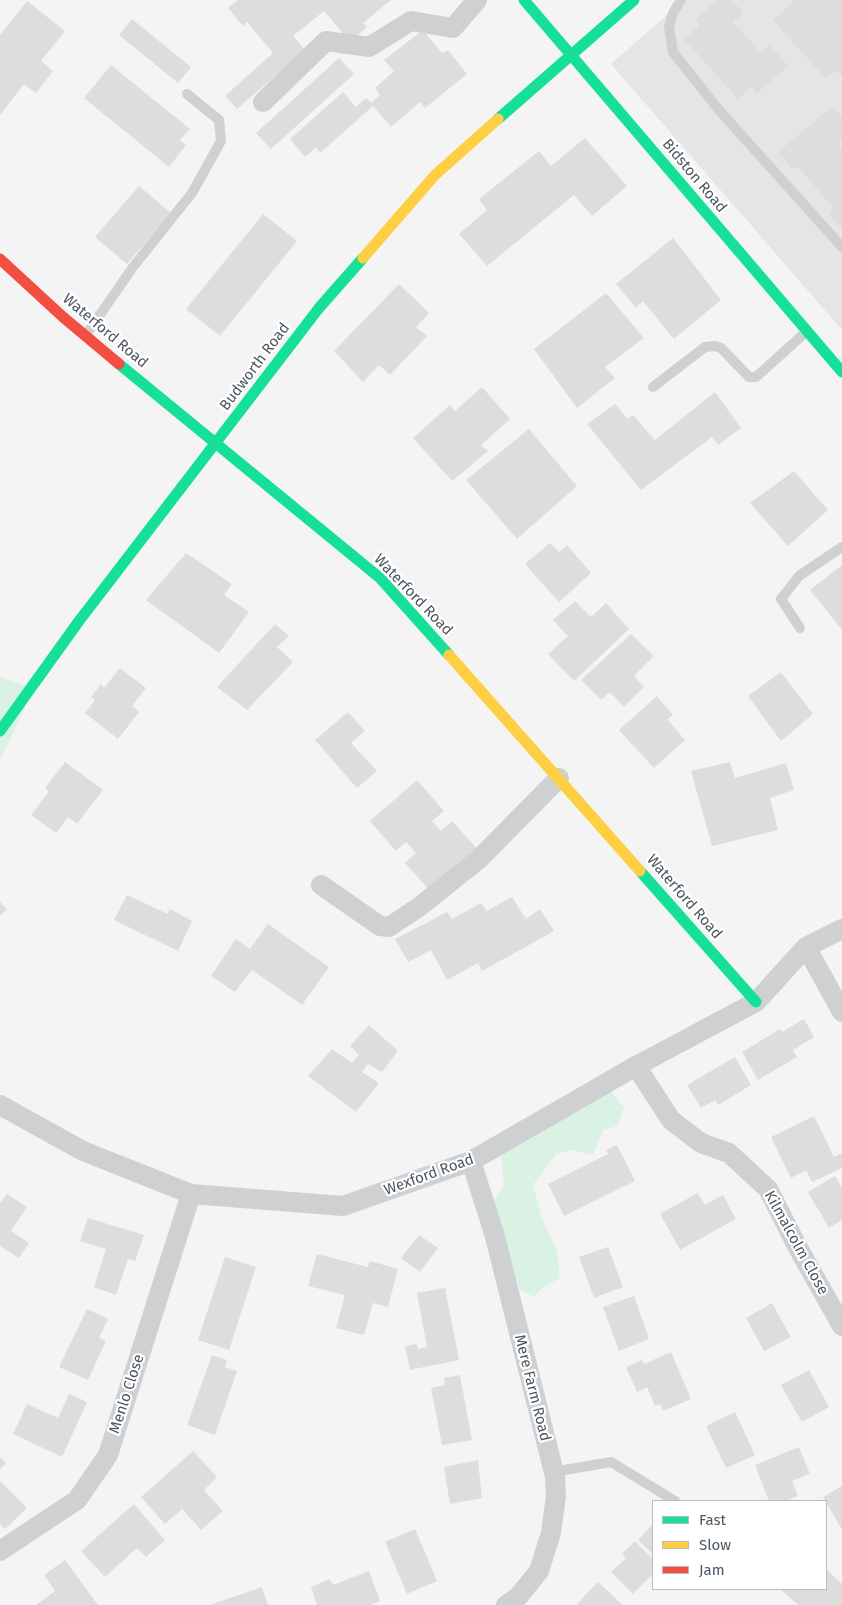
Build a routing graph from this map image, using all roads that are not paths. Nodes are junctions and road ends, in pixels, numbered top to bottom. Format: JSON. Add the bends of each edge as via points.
{"nodes":[{"id":1,"x":477,"y":0,"type":"edge"},
{"id":2,"x":524,"y":0,"type":"edge"},
{"id":3,"x":634,"y":0,"type":"edge"},
{"id":4,"x":682,"y":0,"type":"edge"},
{"id":5,"x":571,"y":55,"type":"junction"},
{"id":6,"x":187,"y":94,"type":"dead end"},
{"id":7,"x":263,"y":102,"type":"dead end"},
{"id":8,"x":842,"y":247,"type":"edge"},
{"id":9,"x":0,"y":259,"type":"edge"},
{"id":10,"x":807,"y":332,"type":"junction"},
{"id":11,"x":86,"y":336,"type":"junction"},
{"id":12,"x":842,"y":372,"type":"edge"},
{"id":13,"x":653,"y":387,"type":"dead end"},
{"id":14,"x":217,"y":442,"type":"junction"},
{"id":15,"x":842,"y":547,"type":"edge"},
{"id":16,"x":800,"y":628,"type":"dead end"},
{"id":17,"x":0,"y":731,"type":"edge"},
{"id":18,"x":559,"y":778,"type":"junction"},
{"id":19,"x":321,"y":885,"type":"dead end"},
{"id":20,"x":842,"y":928,"type":"edge"},
{"id":21,"x":806,"y":947,"type":"junction"},
{"id":22,"x":756,"y":1002,"type":"junction"},
{"id":23,"x":842,"y":1012,"type":"edge"},
{"id":24,"x":636,"y":1066,"type":"junction"},
{"id":25,"x":1,"y":1106,"type":"edge"},
{"id":26,"x":471,"y":1161,"type":"junction"},
{"id":27,"x":191,"y":1194,"type":"junction"},
{"id":28,"x":842,"y":1326,"type":"edge"},
{"id":29,"x":554,"y":1472,"type":"junction"},
{"id":30,"x":673,"y":1500,"type":"edge"},
{"id":31,"x":0,"y":1551,"type":"edge"},
{"id":32,"x":516,"y":1602,"type":"edge"}],
"edges":[{"from":1,"to":7,"type":"street","via":[[453,28],[411,21],[369,47],[326,41]]},
{"from":2,"to":5,"type":"street","name":"Bidston Road"},
{"from":3,"to":5,"type":"street","name":"Budworth Road"},
{"from":4,"to":8,"type":"lane","via":[[672,13],[669,26],[673,52],[718,109]]},
{"from":5,"to":10,"type":"street","name":"Bidston Road"},
{"from":5,"to":14,"type":"street","name":"Budworth Road","via":[[435,175],[319,308]]},
{"from":6,"to":11,"type":"lane","via":[[219,120],[221,141],[192,193],[133,267]]},
{"from":9,"to":11,"type":"street","name":"Waterford Road"},
{"from":10,"to":12,"type":"street","name":"Bidston Road"},
{"from":10,"to":13,"type":"lane","via":[[756,377],[749,378],[721,348],[705,347]]},
{"from":11,"to":14,"type":"street","name":"Waterford Road"},
{"from":14,"to":17,"type":"street","name":"Budworth Road","via":[[79,621]]},
{"from":14,"to":18,"type":"street","name":"Waterford Road","via":[[380,578]]},
{"from":15,"to":16,"type":"lane","via":[[799,576],[780,599]]},
{"from":18,"to":19,"type":"street","via":[[478,860],[389,927],[380,926]]},
{"from":18,"to":22,"type":"street","name":"Waterford Road"},
{"from":20,"to":21,"type":"street","name":"Wexford Road"},
{"from":21,"to":22,"type":"street","name":"Wexford Road"},
{"from":21,"to":23,"type":"street"},
{"from":22,"to":24,"type":"street","name":"Wexford Road"},
{"from":24,"to":26,"type":"street","name":"Wexford Road"},
{"from":24,"to":28,"type":"street","name":"Kilmalcolm Close","via":[[671,1120],[701,1143],[729,1154],[768,1189]]},
{"from":25,"to":27,"type":"street","name":"Wexford Road","via":[[83,1151]]},
{"from":26,"to":27,"type":"street","name":"Wexford Road","via":[[343,1206]]},
{"from":26,"to":29,"type":"street","name":"Mere Farm Road","via":[[494,1233]]},
{"from":27,"to":31,"type":"street","name":"Menlo Close","via":[[108,1456],[77,1500]]},
{"from":29,"to":30,"type":"lane","via":[[611,1462]]},
{"from":29,"to":32,"type":"street","name":"Mere Farm Road","via":[[556,1496],[551,1533],[539,1571]]}]}
